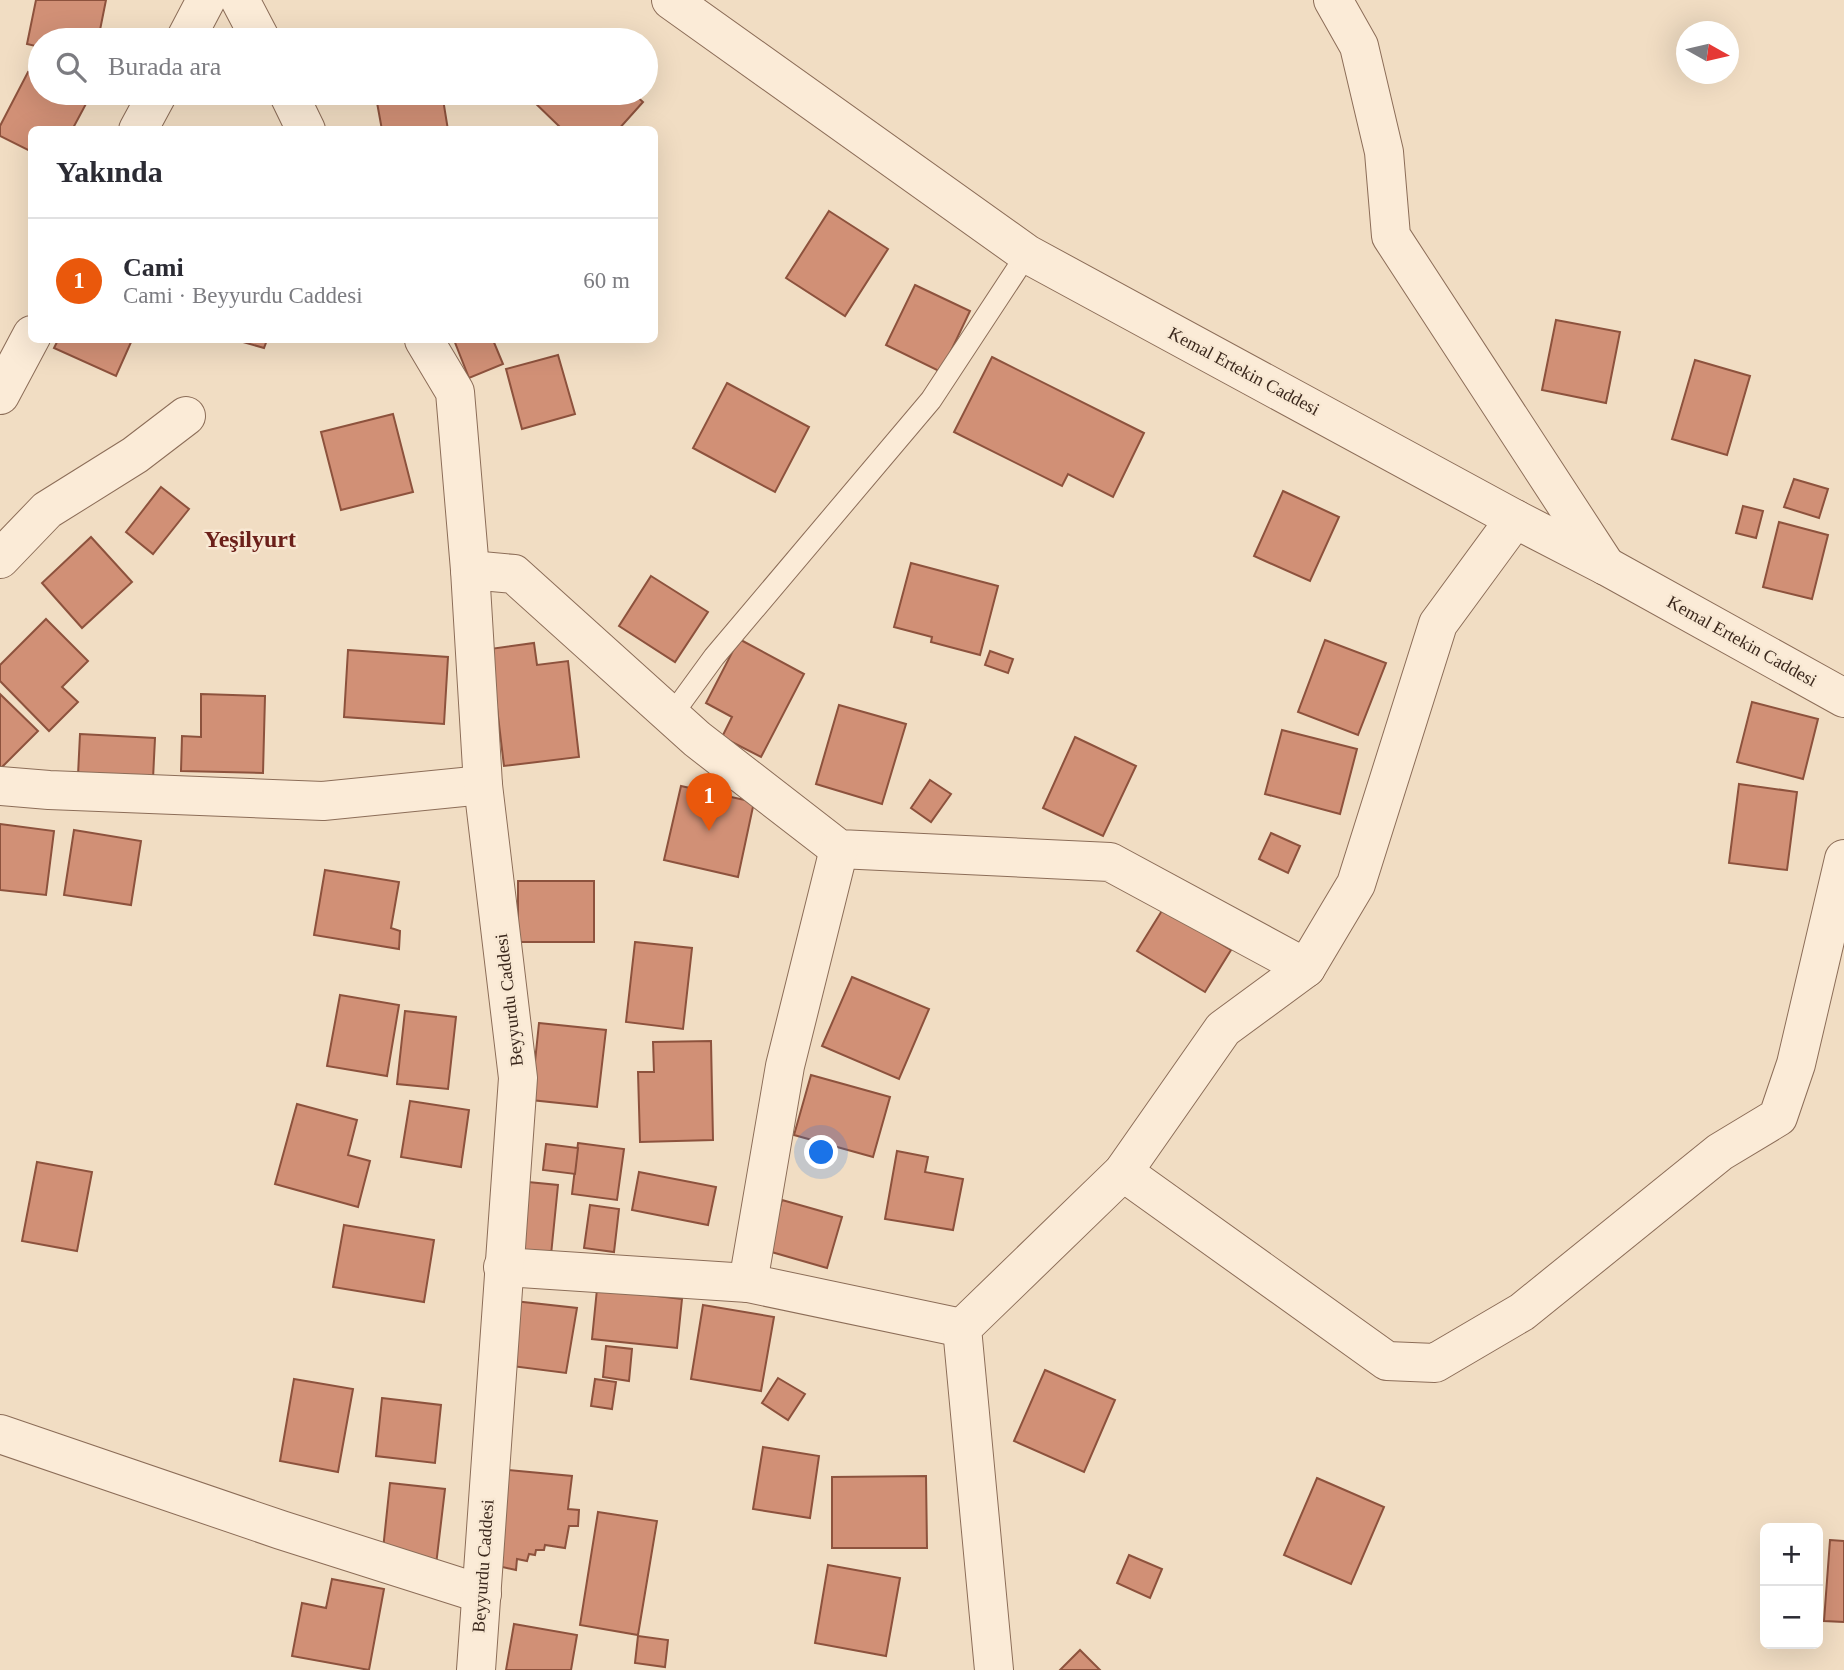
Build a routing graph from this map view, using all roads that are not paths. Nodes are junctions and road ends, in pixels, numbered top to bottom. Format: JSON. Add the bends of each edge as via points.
{"nodes":[{"id":1,"x":206,"y":0,"type":"edge"},
{"id":2,"x":240,"y":0,"type":"edge"},
{"id":3,"x":671,"y":0,"type":"edge"},
{"id":4,"x":1333,"y":0,"type":"edge"},
{"id":5,"x":191,"y":28,"type":"edge"},
{"id":6,"x":255,"y":28,"type":"edge"},
{"id":7,"x":152,"y":105,"type":"edge"},
{"id":8,"x":294,"y":105,"type":"edge"},
{"id":9,"x":140,"y":126,"type":"edge"},
{"id":10,"x":304,"y":126,"type":"edge"},
{"id":11,"x":1027,"y":254,"type":"junction"},
{"id":12,"x":28,"y":342,"type":"edge"},
{"id":13,"x":426,"y":343,"type":"edge"},
{"id":14,"x":0,"y":395,"type":"edge"},
{"id":15,"x":186,"y":416,"type":"dead end"},
{"id":16,"x":1515,"y":519,"type":"junction"},
{"id":17,"x":0,"y":559,"type":"edge"},
{"id":18,"x":1606,"y":565,"type":"junction"},
{"id":19,"x":470,"y":570,"type":"junction"},
{"id":20,"x":1844,"y":698,"type":"edge"},
{"id":21,"x":671,"y":716,"type":"junction"},
{"id":22,"x":483,"y":785,"type":"junction"},
{"id":23,"x":0,"y":786,"type":"edge"},
{"id":24,"x":839,"y":849,"type":"junction"},
{"id":25,"x":1844,"y":859,"type":"edge"},
{"id":26,"x":1306,"y":968,"type":"junction"},
{"id":27,"x":1124,"y":1172,"type":"junction"},
{"id":28,"x":503,"y":1267,"type":"junction"},
{"id":29,"x":748,"y":1283,"type":"junction"},
{"id":30,"x":962,"y":1328,"type":"junction"},
{"id":31,"x":0,"y":1434,"type":"edge"},
{"id":32,"x":482,"y":1594,"type":"junction"},
{"id":33,"x":476,"y":1670,"type":"edge"},
{"id":34,"x":994,"y":1670,"type":"edge"}],
"edges":[{"from":1,"to":5,"type":"street"},
{"from":2,"to":6,"type":"street"},
{"from":3,"to":11,"type":"street","name":"Kemal Ertekin Caddesi"},
{"from":4,"to":18,"type":"street","via":[[1359,46],[1384,152],[1391,236]]},
{"from":7,"to":9,"type":"street"},
{"from":8,"to":10,"type":"street"},
{"from":11,"to":16,"type":"street","name":"Kemal Ertekin Caddesi"},
{"from":11,"to":21,"type":"lane","via":[[931,400],[714,657]]},
{"from":12,"to":14,"type":"street"},
{"from":13,"to":19,"type":"street","name":"Beyyurdu Caddesi","via":[[455,392]]},
{"from":15,"to":17,"type":"street","via":[[135,455],[47,510]]},
{"from":16,"to":18,"type":"street","name":"Kemal Ertekin Caddesi"},
{"from":16,"to":26,"type":"street","via":[[1438,624],[1356,884]]},
{"from":18,"to":20,"type":"street","name":"Kemal Ertekin Caddesi"},
{"from":19,"to":21,"type":"street","via":[[514,574]]},
{"from":19,"to":22,"type":"street","name":"Beyyurdu Caddesi"},
{"from":21,"to":24,"type":"street"},
{"from":22,"to":23,"type":"street","via":[[323,801]]},
{"from":22,"to":28,"type":"street","name":"Beyyurdu Caddesi","via":[[518,1078]]},
{"from":24,"to":26,"type":"street","via":[[1110,862]]},
{"from":24,"to":29,"type":"street","via":[[785,1066]]},
{"from":25,"to":27,"type":"street","via":[[1796,1064],[1778,1117],[1720,1152],[1522,1312],[1435,1363],[1387,1361]]},
{"from":26,"to":27,"type":"street","via":[[1223,1029]]},
{"from":27,"to":30,"type":"street"},
{"from":28,"to":29,"type":"street"},
{"from":28,"to":32,"type":"street","name":"Beyyurdu Caddesi"},
{"from":29,"to":30,"type":"street"},
{"from":30,"to":34,"type":"street"},
{"from":31,"to":32,"type":"street"},
{"from":32,"to":33,"type":"street","name":"Beyyurdu Caddesi"}]}
